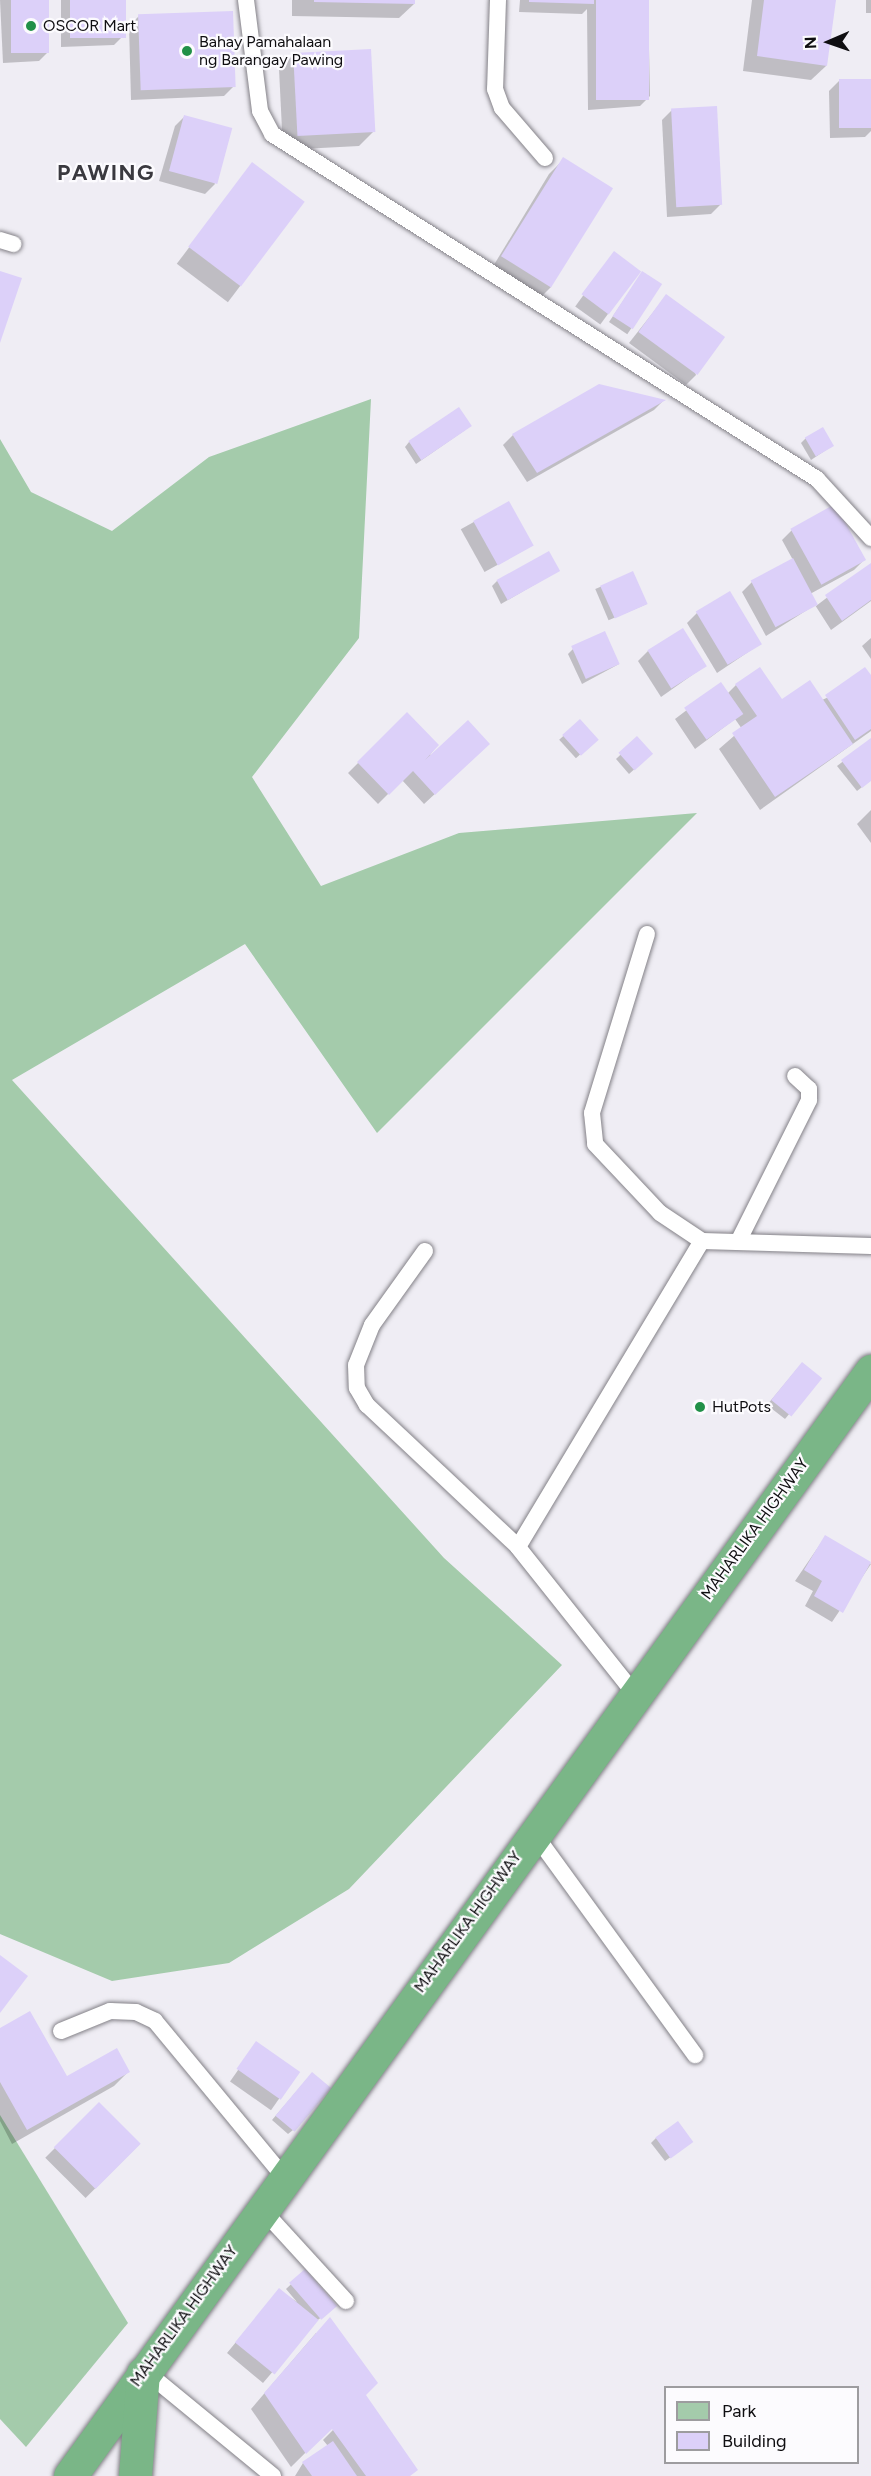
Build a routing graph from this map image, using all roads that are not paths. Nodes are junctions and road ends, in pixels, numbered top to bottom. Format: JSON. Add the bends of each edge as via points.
{"nodes":[{"id":1,"x":246,"y":0,"type":"edge"},
{"id":2,"x":498,"y":0,"type":"edge"},
{"id":3,"x":545,"y":158,"type":"dead end"},
{"id":4,"x":871,"y":538,"type":"edge"},
{"id":5,"x":647,"y":934,"type":"dead end"},
{"id":6,"x":795,"y":1076,"type":"dead end"},
{"id":7,"x":702,"y":1241,"type":"junction"},
{"id":8,"x":738,"y":1242,"type":"junction"},
{"id":9,"x":871,"y":1246,"type":"edge"},
{"id":10,"x":425,"y":1251,"type":"dead end"},
{"id":11,"x":871,"y":1371,"type":"edge"},
{"id":12,"x":518,"y":1547,"type":"junction"},
{"id":13,"x":634,"y":1693,"type":"junction"},
{"id":14,"x":533,"y":1832,"type":"junction"},
{"id":15,"x":61,"y":2031,"type":"dead end"},
{"id":16,"x":695,"y":2055,"type":"dead end"},
{"id":17,"x":284,"y":2177,"type":"junction"},
{"id":18,"x":261,"y":2208,"type":"junction"},
{"id":19,"x":346,"y":2301,"type":"dead end"},
{"id":20,"x":144,"y":2370,"type":"junction"},
{"id":21,"x":70,"y":2476,"type":"edge"},
{"id":22,"x":135,"y":2476,"type":"edge"},
{"id":23,"x":273,"y":2476,"type":"edge"}],
"edges":[{"from":1,"to":4,"type":"lane","via":[[260,111],[272,134],[817,478]]},
{"from":2,"to":3,"type":"lane","via":[[495,89],[502,108]]},
{"from":5,"to":7,"type":"lane","via":[[592,1113],[595,1144],[660,1213]]},
{"from":6,"to":8,"type":"lane","via":[[809,1089],[809,1100]]},
{"from":7,"to":8,"type":"lane"},
{"from":7,"to":12,"type":"lane"},
{"from":8,"to":9,"type":"lane"},
{"from":10,"to":12,"type":"lane","via":[[372,1325],[356,1365],[357,1388],[367,1405]]},
{"from":11,"to":13,"type":"highway","name":"MAHARLIKA HIGHWAY"},
{"from":12,"to":13,"type":"lane"},
{"from":13,"to":14,"type":"highway","name":"MAHARLIKA HIGHWAY"},
{"from":14,"to":16,"type":"lane"},
{"from":14,"to":17,"type":"highway","name":"MAHARLIKA HIGHWAY"},
{"from":15,"to":17,"type":"lane","via":[[110,2012],[136,2012],[154,2021]]},
{"from":17,"to":18,"type":"highway","name":"MAHARLIKA HIGHWAY"},
{"from":18,"to":19,"type":"lane"},
{"from":18,"to":20,"type":"highway","name":"MAHARLIKA HIGHWAY"},
{"from":20,"to":21,"type":"highway","name":"MAHARLIKA HIGHWAY"},
{"from":20,"to":22,"type":"highway"},
{"from":20,"to":23,"type":"lane"}]}
